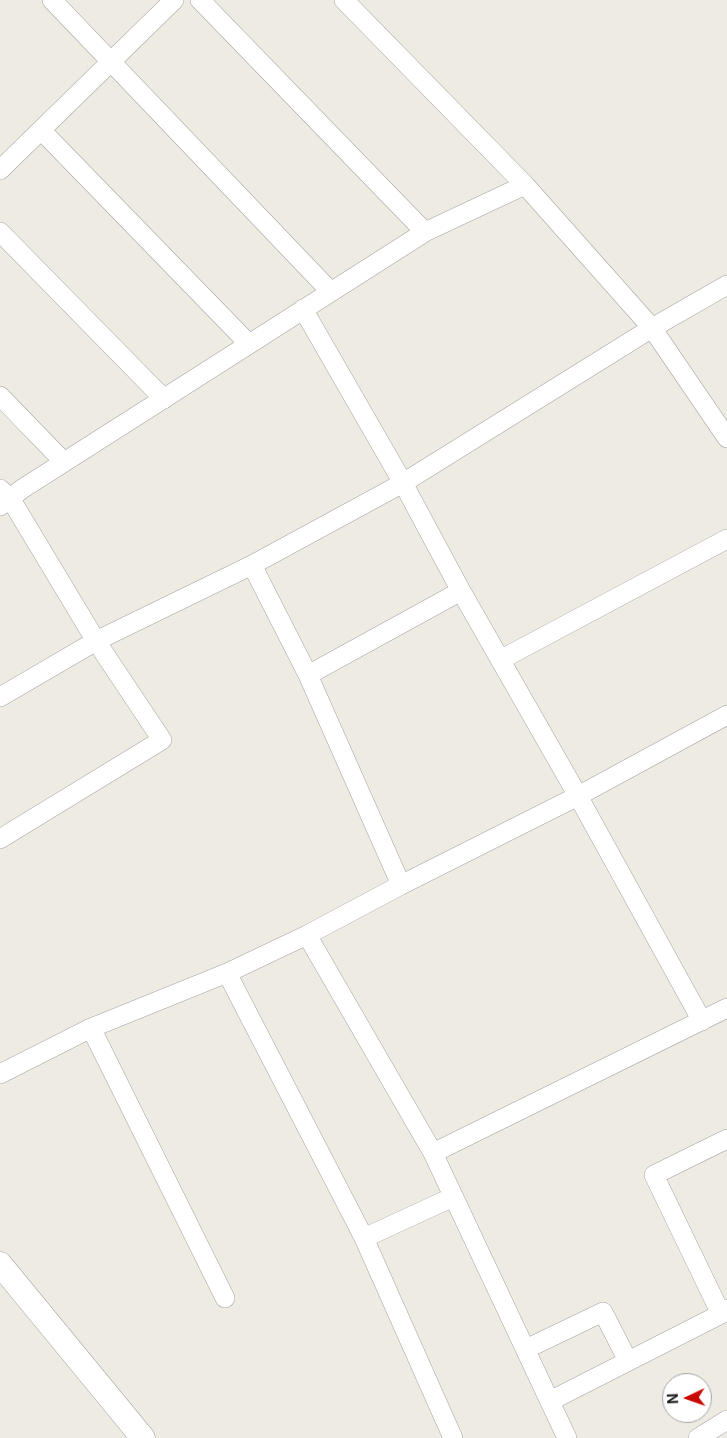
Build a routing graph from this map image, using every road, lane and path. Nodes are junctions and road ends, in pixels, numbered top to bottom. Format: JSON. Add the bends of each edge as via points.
{"nodes":[{"id":1,"x":52,"y":0,"type":"edge"},
{"id":2,"x":174,"y":0,"type":"edge"},
{"id":3,"x":200,"y":0,"type":"edge"},
{"id":4,"x":344,"y":0,"type":"edge"},
{"id":5,"x":110,"y":62,"type":"junction"},
{"id":6,"x":41,"y":130,"type":"junction"},
{"id":7,"x":0,"y":170,"type":"edge"},
{"id":8,"x":525,"y":186,"type":"junction"},
{"id":9,"x":0,"y":232,"type":"edge"},
{"id":10,"x":425,"y":232,"type":"junction"},
{"id":11,"x":727,"y":285,"type":"edge"},
{"id":12,"x":331,"y":292,"type":"junction"},
{"id":13,"x":303,"y":310,"type":"junction"},
{"id":14,"x":652,"y":328,"type":"junction"},
{"id":15,"x":249,"y":344,"type":"junction"},
{"id":16,"x":0,"y":396,"type":"edge"},
{"id":17,"x":164,"y":399,"type":"junction"},
{"id":18,"x":727,"y":438,"type":"edge"},
{"id":19,"x":64,"y":462,"type":"junction"},
{"id":20,"x":403,"y":483,"type":"junction"},
{"id":21,"x":3,"y":498,"type":"edge"},
{"id":22,"x":727,"y":538,"type":"edge"},
{"id":23,"x":252,"y":565,"type":"junction"},
{"id":24,"x":461,"y":591,"type":"junction"},
{"id":25,"x":96,"y":640,"type":"junction"},
{"id":26,"x":500,"y":660,"type":"junction"},
{"id":27,"x":308,"y":675,"type":"junction"},
{"id":28,"x":0,"y":697,"type":"edge"},
{"id":29,"x":727,"y":715,"type":"edge"},
{"id":30,"x":578,"y":796,"type":"junction"},
{"id":31,"x":0,"y":839,"type":"edge"},
{"id":32,"x":401,"y":885,"type":"junction"},
{"id":33,"x":307,"y":935,"type":"junction"},
{"id":34,"x":227,"y":973,"type":"junction"},
{"id":35,"x":727,"y":1008,"type":"edge"},
{"id":36,"x":702,"y":1021,"type":"junction"},
{"id":37,"x":92,"y":1028,"type":"junction"},
{"id":38,"x":0,"y":1074,"type":"edge"},
{"id":39,"x":727,"y":1139,"type":"edge"},
{"id":40,"x":433,"y":1153,"type":"junction"},
{"id":41,"x":453,"y":1197,"type":"junction"},
{"id":42,"x":364,"y":1238,"type":"junction"},
{"id":43,"x":2,"y":1269,"type":"edge"},
{"id":44,"x":225,"y":1298,"type":"dead end"},
{"id":45,"x":724,"y":1311,"type":"edge"},
{"id":46,"x":526,"y":1349,"type":"junction"},
{"id":47,"x":628,"y":1361,"type":"junction"},
{"id":48,"x":550,"y":1401,"type":"junction"},
{"id":49,"x":727,"y":1420,"type":"edge"},
{"id":50,"x":143,"y":1438,"type":"edge"},
{"id":51,"x":453,"y":1438,"type":"edge"},
{"id":52,"x":568,"y":1438,"type":"edge"},
{"id":53,"x":698,"y":1438,"type":"edge"}],
"edges":[{"from":1,"to":5,"type":"street"},
{"from":2,"to":5,"type":"street"},
{"from":3,"to":10,"type":"street"},
{"from":4,"to":8,"type":"street"},
{"from":5,"to":6,"type":"street"},
{"from":5,"to":12,"type":"street"},
{"from":6,"to":7,"type":"street"},
{"from":6,"to":15,"type":"street"},
{"from":8,"to":10,"type":"street"},
{"from":8,"to":14,"type":"street"},
{"from":9,"to":17,"type":"street"},
{"from":10,"to":12,"type":"street"},
{"from":11,"to":14,"type":"street"},
{"from":12,"to":13,"type":"street"},
{"from":13,"to":15,"type":"street"},
{"from":13,"to":20,"type":"street"},
{"from":14,"to":18,"type":"street"},
{"from":14,"to":20,"type":"street"},
{"from":15,"to":17,"type":"street"},
{"from":16,"to":19,"type":"street"},
{"from":17,"to":19,"type":"street"},
{"from":19,"to":21,"type":"street"},
{"from":20,"to":23,"type":"street"},
{"from":20,"to":24,"type":"street"},
{"from":21,"to":25,"type":"street"},
{"from":22,"to":26,"type":"street"},
{"from":23,"to":25,"type":"street"},
{"from":23,"to":27,"type":"street"},
{"from":24,"to":26,"type":"street"},
{"from":24,"to":27,"type":"street"},
{"from":25,"to":28,"type":"street"},
{"from":25,"to":31,"type":"street","via":[[162,740]]},
{"from":26,"to":30,"type":"street"},
{"from":27,"to":32,"type":"street"},
{"from":29,"to":30,"type":"street"},
{"from":30,"to":32,"type":"street"},
{"from":30,"to":36,"type":"street"},
{"from":32,"to":33,"type":"street"},
{"from":33,"to":34,"type":"street"},
{"from":33,"to":40,"type":"street"},
{"from":34,"to":37,"type":"street"},
{"from":34,"to":42,"type":"street"},
{"from":35,"to":36,"type":"street"},
{"from":36,"to":40,"type":"street"},
{"from":37,"to":38,"type":"street"},
{"from":37,"to":44,"type":"street"},
{"from":39,"to":45,"type":"street","via":[[654,1175]]},
{"from":40,"to":41,"type":"street"},
{"from":41,"to":42,"type":"street"},
{"from":41,"to":46,"type":"street"},
{"from":42,"to":51,"type":"street"},
{"from":43,"to":50,"type":"street"},
{"from":45,"to":47,"type":"street"},
{"from":46,"to":47,"type":"street","via":[[603,1312]]},
{"from":46,"to":48,"type":"street"},
{"from":47,"to":48,"type":"street"},
{"from":48,"to":52,"type":"street"},
{"from":49,"to":53,"type":"street"}]}
